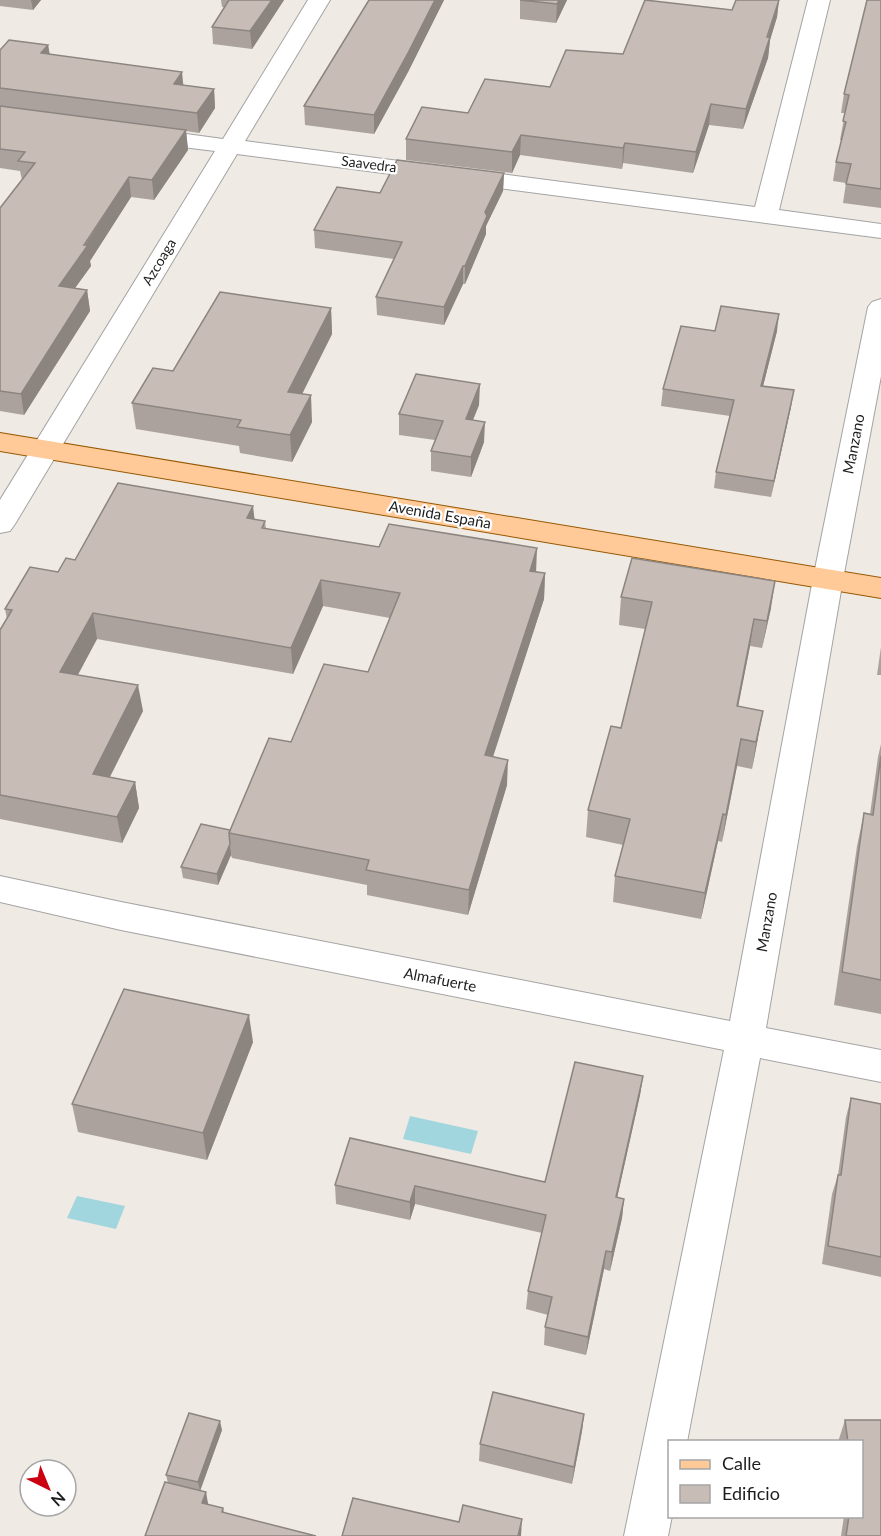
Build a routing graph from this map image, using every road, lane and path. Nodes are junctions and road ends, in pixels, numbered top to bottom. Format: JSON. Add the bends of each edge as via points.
{"nodes":[{"id":1,"x":319,"y":0,"type":"edge"},
{"id":2,"x":819,"y":0,"type":"edge"},
{"id":3,"x":115,"y":131,"type":"edge"},
{"id":4,"x":229,"y":146,"type":"junction"},
{"id":5,"x":765,"y":216,"type":"junction"},
{"id":6,"x":881,"y":231,"type":"edge"},
{"id":7,"x":881,"y":307,"type":"edge"},
{"id":8,"x":0,"y":442,"type":"edge"},
{"id":9,"x":46,"y":449,"type":"junction"},
{"id":10,"x":0,"y":524,"type":"edge"},
{"id":11,"x":828,"y":579,"type":"junction"},
{"id":12,"x":881,"y":588,"type":"edge"},
{"id":13,"x":0,"y":889,"type":"edge"},
{"id":14,"x":746,"y":1040,"type":"junction"},
{"id":15,"x":881,"y":1066,"type":"edge"},
{"id":16,"x":646,"y":1536,"type":"edge"}],
"edges":[{"from":1,"to":4,"type":"street","name":"Azcoaga"},
{"from":2,"to":5,"type":"street"},
{"from":3,"to":4,"type":"street","name":"Saavedra"},
{"from":4,"to":5,"type":"street","name":"Saavedra"},
{"from":4,"to":9,"type":"street","name":"Azcoaga"},
{"from":5,"to":6,"type":"street","name":"Saavedra"},
{"from":7,"to":11,"type":"street","name":"Manzano"},
{"from":8,"to":9,"type":"main road","name":"Avenida España"},
{"from":9,"to":10,"type":"street","name":"Azcoaga"},
{"from":9,"to":11,"type":"main road","name":"Avenida España"},
{"from":11,"to":12,"type":"main road","name":"Avenida España"},
{"from":11,"to":14,"type":"street","name":"Manzano"},
{"from":13,"to":14,"type":"street","name":"Almafuerte"},
{"from":14,"to":15,"type":"street","name":"Almafuerte"},
{"from":14,"to":16,"type":"street","name":"Manzano"}]}
